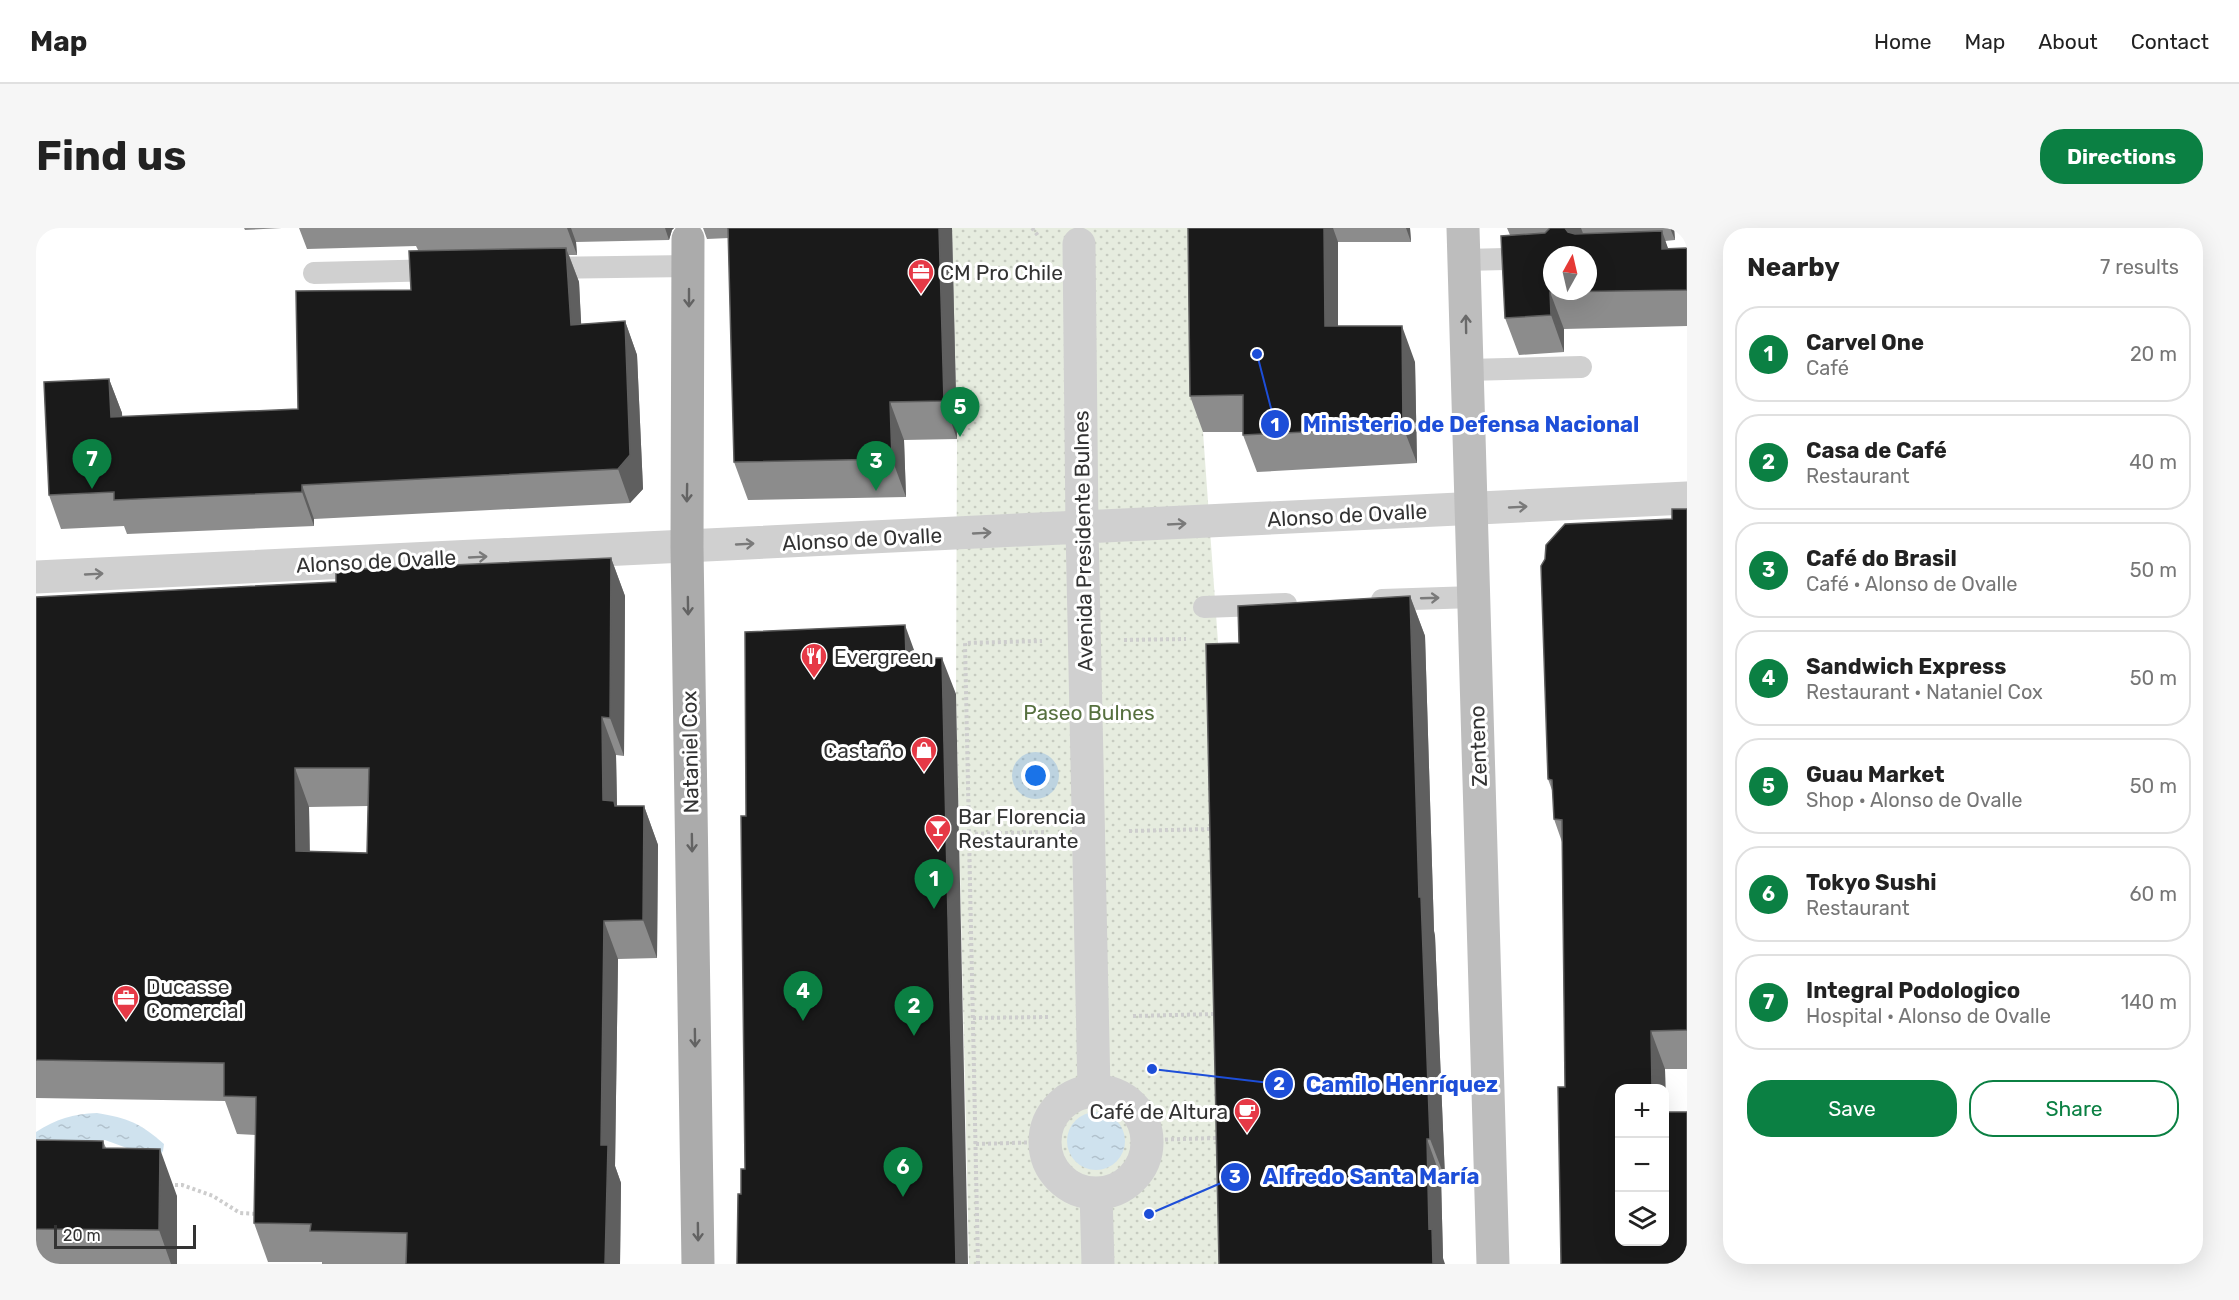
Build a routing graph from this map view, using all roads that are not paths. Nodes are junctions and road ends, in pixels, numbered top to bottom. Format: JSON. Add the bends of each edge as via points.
{"nodes":[{"id":1,"x":1079,"y":244,"type":"dead end"},
{"id":2,"x":1464,"y":244,"type":"edge"},
{"id":3,"x":688,"y":253,"type":"joint"},
{"id":4,"x":1543,"y":257,"type":"edge"},
{"id":5,"x":527,"y":268,"type":"edge"},
{"id":6,"x":468,"y":269,"type":"edge"},
{"id":7,"x":314,"y":273,"type":"dead end"},
{"id":8,"x":1581,"y":367,"type":"dead end"},
{"id":9,"x":1467,"y":370,"type":"junction"},
{"id":10,"x":1687,"y":498,"type":"edge"},
{"id":11,"x":1471,"y":508,"type":"junction"},
{"id":12,"x":1082,"y":528,"type":"junction"},
{"id":13,"x":687,"y":547,"type":"junction"},
{"id":14,"x":36,"y":577,"type":"edge"},
{"id":15,"x":1474,"y":597,"type":"junction"},
{"id":16,"x":1356,"y":601,"type":"edge"},
{"id":17,"x":1310,"y":603,"type":"edge"},
{"id":18,"x":1204,"y":607,"type":"dead end"},
{"id":19,"x":1094,"y":1091,"type":"junction"},
{"id":20,"x":1096,"y":1193,"type":"junction"},
{"id":21,"x":698,"y":1264,"type":"edge"},
{"id":22,"x":1098,"y":1264,"type":"edge"},
{"id":23,"x":1493,"y":1264,"type":"edge"}],
"edges":[{"from":1,"to":12,"type":"street","name":"Avenida Presidente Bulnes"},
{"from":2,"to":4,"type":"lane"},
{"from":9,"to":2,"type":"street","name":"Zenteno","one_way":true},
{"from":3,"to":5,"type":"lane"},
{"from":3,"to":13,"type":"main road","name":"Nataniel Cox","one_way":true},
{"from":6,"to":7,"type":"lane"},
{"from":8,"to":9,"type":"lane"},
{"from":9,"to":11,"type":"street","name":"Zenteno"},
{"from":11,"to":10,"type":"street","name":"Alonso de Ovalle","one_way":true},
{"from":12,"to":11,"type":"street","name":"Alonso de Ovalle","one_way":true},
{"from":11,"to":15,"type":"street","name":"Zenteno"},
{"from":13,"to":12,"type":"street","name":"Alonso de Ovalle","one_way":true},
{"from":12,"to":19,"type":"street","name":"Avenida Presidente Bulnes"},
{"from":14,"to":13,"type":"street","name":"Alonso de Ovalle","one_way":true},
{"from":13,"to":21,"type":"main road","name":"Nataniel Cox","one_way":true},
{"from":16,"to":15,"type":"lane","one_way":true},
{"from":15,"to":23,"type":"street","name":"Zenteno"},
{"from":17,"to":18,"type":"lane"},
{"from":19,"to":20,"type":"street","via":[[1074,1095],[1056,1108],[1045,1130],[1045,1154],[1056,1175],[1075,1190]]},
{"from":19,"to":20,"type":"street","via":[[1117,1095],[1136,1108],[1147,1140],[1147,1152],[1137,1173],[1120,1187]]},
{"from":20,"to":22,"type":"street"}]}
